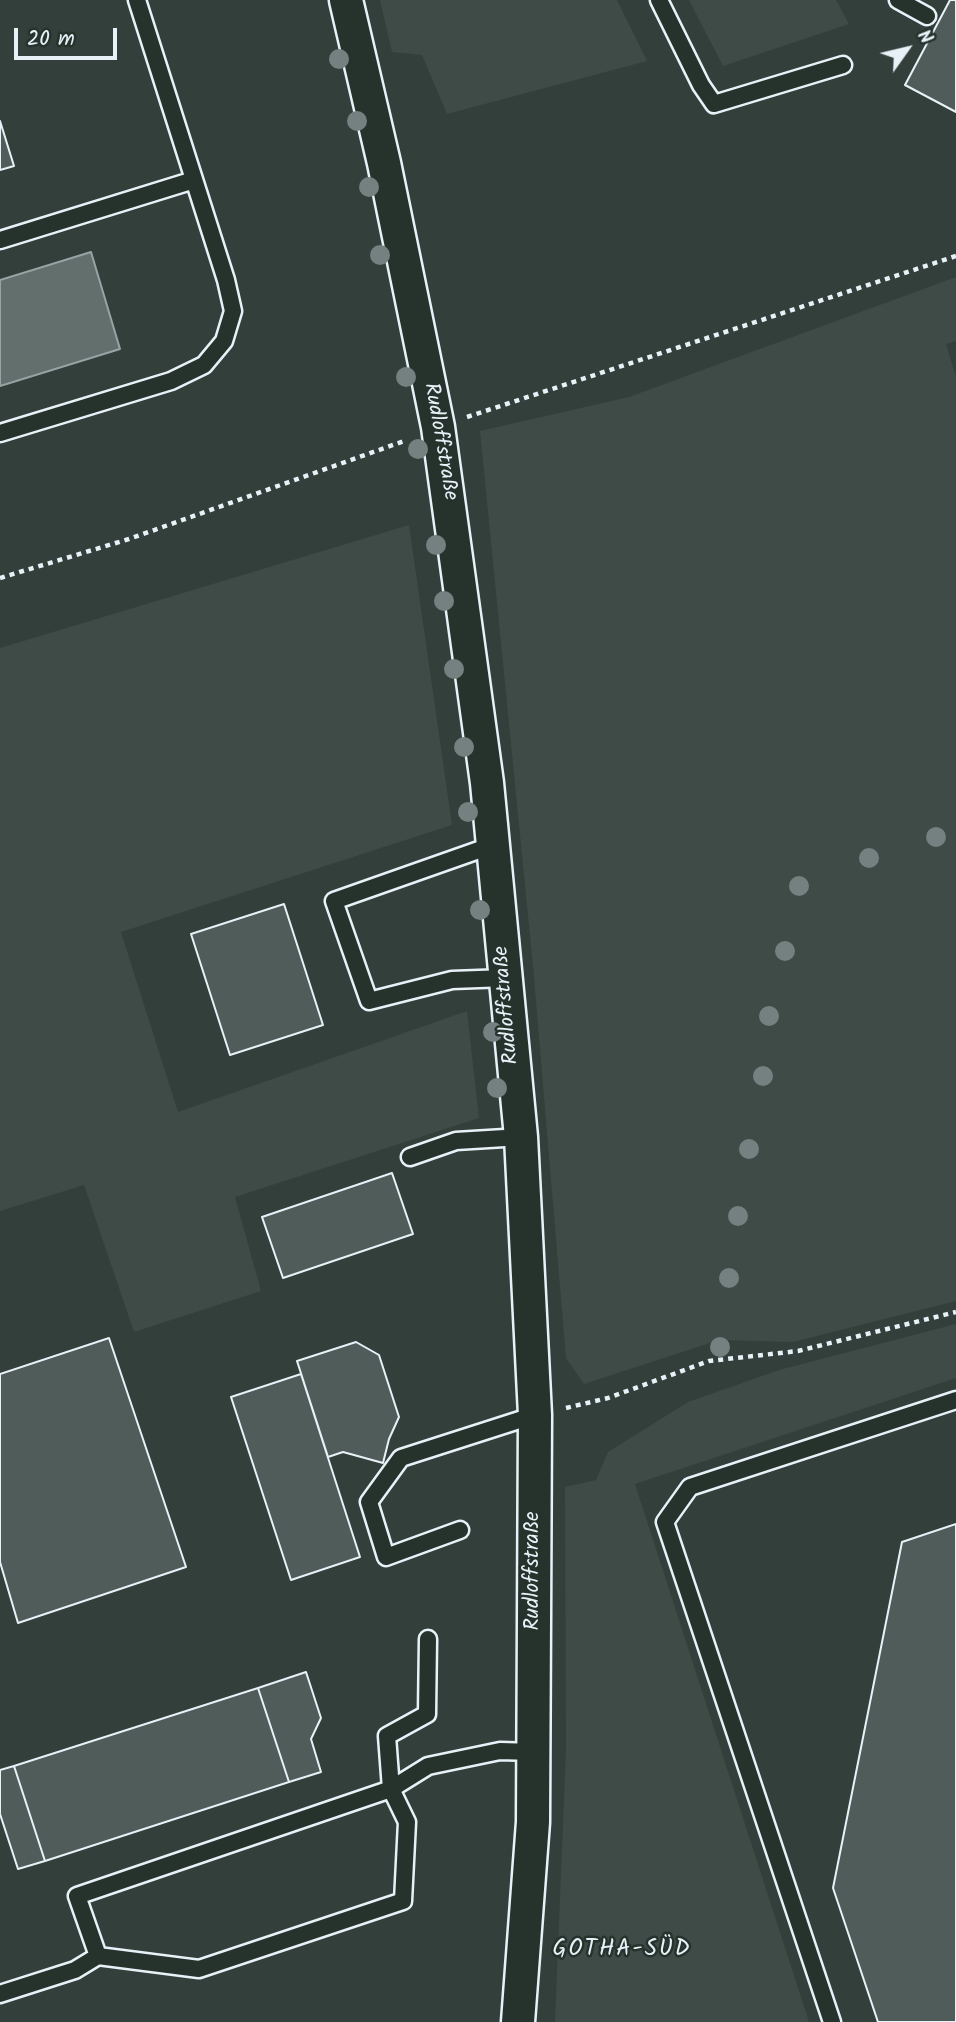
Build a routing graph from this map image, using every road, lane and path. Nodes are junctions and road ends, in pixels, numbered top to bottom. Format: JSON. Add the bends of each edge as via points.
{"nodes":[{"id":1,"x":137,"y":0,"type":"edge"},
{"id":2,"x":346,"y":0,"type":"edge"},
{"id":3,"x":659,"y":0,"type":"edge"},
{"id":4,"x":898,"y":0,"type":"edge"},
{"id":5,"x":927,"y":16,"type":"dead end"},
{"id":6,"x":843,"y":65,"type":"dead end"},
{"id":7,"x":194,"y":180,"type":"junction"},
{"id":8,"x":0,"y":240,"type":"edge"},
{"id":9,"x":956,"y":256,"type":"edge"},
{"id":10,"x":438,"y":427,"type":"junction"},
{"id":11,"x":0,"y":433,"type":"edge"},
{"id":12,"x":409,"y":439,"type":"dead end"},
{"id":13,"x":0,"y":579,"type":"edge"},
{"id":14,"x":493,"y":845,"type":"junction"},
{"id":15,"x":506,"y":978,"type":"junction"},
{"id":16,"x":521,"y":1137,"type":"junction"},
{"id":17,"x":411,"y":1157,"type":"dead end"},
{"id":18,"x":956,"y":1312,"type":"edge"},
{"id":19,"x":956,"y":1400,"type":"edge"},
{"id":20,"x":535,"y":1415,"type":"junction"},
{"id":21,"x":460,"y":1530,"type":"dead end"},
{"id":22,"x":428,"y":1639,"type":"dead end"},
{"id":23,"x":533,"y":1752,"type":"junction"},
{"id":24,"x":391,"y":1789,"type":"junction"},
{"id":25,"x":98,"y":1956,"type":"junction"},
{"id":26,"x":0,"y":1994,"type":"edge"},
{"id":27,"x":518,"y":2022,"type":"edge"},
{"id":28,"x":832,"y":2022,"type":"edge"}],
"edges":[{"from":1,"to":7,"type":"lane"},
{"from":2,"to":10,"type":"street","name":"Rudloffstraße"},
{"from":3,"to":6,"type":"lane","via":[[714,104]]},
{"from":4,"to":5,"type":"lane"},
{"from":7,"to":8,"type":"lane"},
{"from":7,"to":11,"type":"lane","via":[[233,311],[224,341],[204,365],[170,381]]},
{"from":9,"to":10,"type":"path"},
{"from":10,"to":14,"type":"street","name":"Rudloffstraße"},
{"from":12,"to":13,"type":"path","via":[[129,539]]},
{"from":14,"to":15,"type":"street","name":"Rudloffstraße"},
{"from":14,"to":15,"type":"lane","via":[[334,901],[369,1002],[452,980]]},
{"from":15,"to":16,"type":"street","name":"Rudloffstraße"},
{"from":16,"to":17,"type":"lane","via":[[456,1141]]},
{"from":16,"to":20,"type":"street","name":"Rudloffstraße"},
{"from":18,"to":20,"type":"path","via":[[798,1351],[709,1361],[608,1398]]},
{"from":19,"to":28,"type":"lane","via":[[690,1487],[665,1522]]},
{"from":20,"to":21,"type":"lane","via":[[401,1458],[369,1502],[386,1557]]},
{"from":20,"to":23,"type":"street","name":"Rudloffstraße"},
{"from":22,"to":24,"type":"lane","via":[[427,1714],[387,1736]]},
{"from":23,"to":24,"type":"lane","via":[[500,1751],[428,1766]]},
{"from":23,"to":27,"type":"street","name":"Rudloffstraße","via":[[533,1822]]},
{"from":24,"to":25,"type":"lane","via":[[77,1896]]},
{"from":24,"to":25,"type":"lane","via":[[407,1822],[403,1901],[199,1969]]},
{"from":25,"to":26,"type":"lane","via":[[75,1970]]}]}
